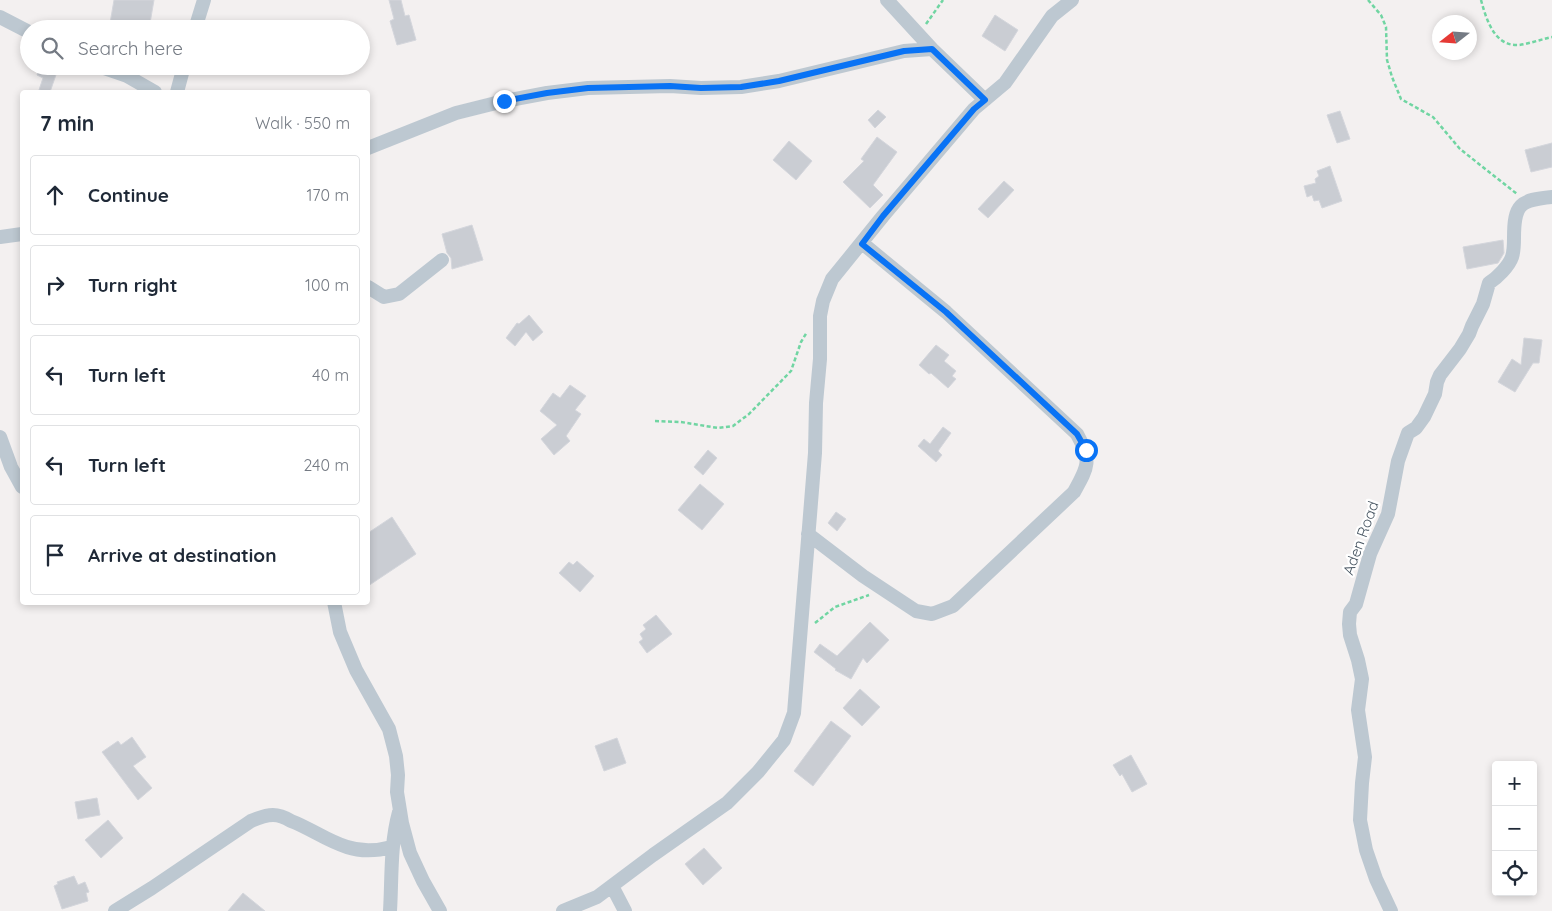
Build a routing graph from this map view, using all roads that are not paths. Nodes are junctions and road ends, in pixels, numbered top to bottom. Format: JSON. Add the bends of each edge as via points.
{"nodes":[{"id":1,"x":204,"y":0,"type":"edge"},
{"id":2,"x":887,"y":0,"type":"edge"},
{"id":3,"x":1072,"y":0,"type":"edge"},
{"id":4,"x":0,"y":17,"type":"edge"},
{"id":5,"x":198,"y":20,"type":"edge"},
{"id":6,"x":20,"y":27,"type":"edge"},
{"id":7,"x":932,"y":49,"type":"junction"},
{"id":8,"x":124,"y":75,"type":"edge"},
{"id":9,"x":182,"y":75,"type":"edge"},
{"id":10,"x":152,"y":90,"type":"edge"},
{"id":11,"x":178,"y":90,"type":"edge"},
{"id":12,"x":985,"y":100,"type":"junction"},
{"id":13,"x":370,"y":147,"type":"edge"},
{"id":14,"x":1552,"y":197,"type":"edge"},
{"id":15,"x":20,"y":234,"type":"edge"},
{"id":16,"x":0,"y":237,"type":"edge"},
{"id":17,"x":862,"y":244,"type":"junction"},
{"id":18,"x":442,"y":260,"type":"dead end"},
{"id":19,"x":370,"y":288,"type":"edge"},
{"id":20,"x":0,"y":437,"type":"edge"},
{"id":21,"x":20,"y":483,"type":"edge"},
{"id":22,"x":808,"y":534,"type":"junction"},
{"id":23,"x":335,"y":605,"type":"edge"},
{"id":24,"x":400,"y":808,"type":"junction"},
{"id":25,"x":392,"y":847,"type":"junction"},
{"id":26,"x":612,"y":886,"type":"junction"},
{"id":27,"x":115,"y":911,"type":"edge"},
{"id":28,"x":390,"y":911,"type":"edge"},
{"id":29,"x":440,"y":911,"type":"edge"},
{"id":30,"x":563,"y":911,"type":"edge"},
{"id":31,"x":625,"y":911,"type":"edge"},
{"id":32,"x":1391,"y":911,"type":"edge"}],
"edges":[{"from":1,"to":5,"type":"street"},
{"from":2,"to":7,"type":"street"},
{"from":3,"to":12,"type":"street","via":[[1052,16],[1005,84]]},
{"from":4,"to":6,"type":"street"},
{"from":7,"to":12,"type":"street"},
{"from":7,"to":13,"type":"street","via":[[904,51],[741,87],[588,88],[547,93],[456,113]]},
{"from":8,"to":10,"type":"street"},
{"from":9,"to":11,"type":"street"},
{"from":12,"to":17,"type":"street"},
{"from":14,"to":32,"type":"street","name":"Aden Road","via":[[1533,200],[1518,208],[1511,260],[1489,283],[1469,334],[1440,375],[1424,417],[1408,433],[1398,461],[1388,514],[1372,548],[1356,604],[1350,612],[1348,624],[1362,679],[1358,710],[1365,757],[1360,820],[1376,880]]},
{"from":15,"to":16,"type":"street"},
{"from":17,"to":22,"type":"street","via":[[832,279],[820,316]]},
{"from":17,"to":22,"type":"street","via":[[953,319],[1077,434],[1086,450],[1087,469],[1074,492],[953,606],[932,614],[916,612]]},
{"from":18,"to":19,"type":"street","via":[[399,294],[384,298]]},
{"from":20,"to":21,"type":"street"},
{"from":22,"to":26,"type":"street","via":[[794,712],[784,740],[727,803]]},
{"from":23,"to":24,"type":"street","via":[[340,632],[356,670],[389,729],[396,756]]},
{"from":24,"to":25,"type":"street"},
{"from":24,"to":29,"type":"street","via":[[410,853]]},
{"from":25,"to":27,"type":"street","via":[[372,850],[349,848],[285,818],[262,816]]},
{"from":25,"to":28,"type":"street"},
{"from":26,"to":30,"type":"street","via":[[597,897]]},
{"from":26,"to":31,"type":"street"}]}
